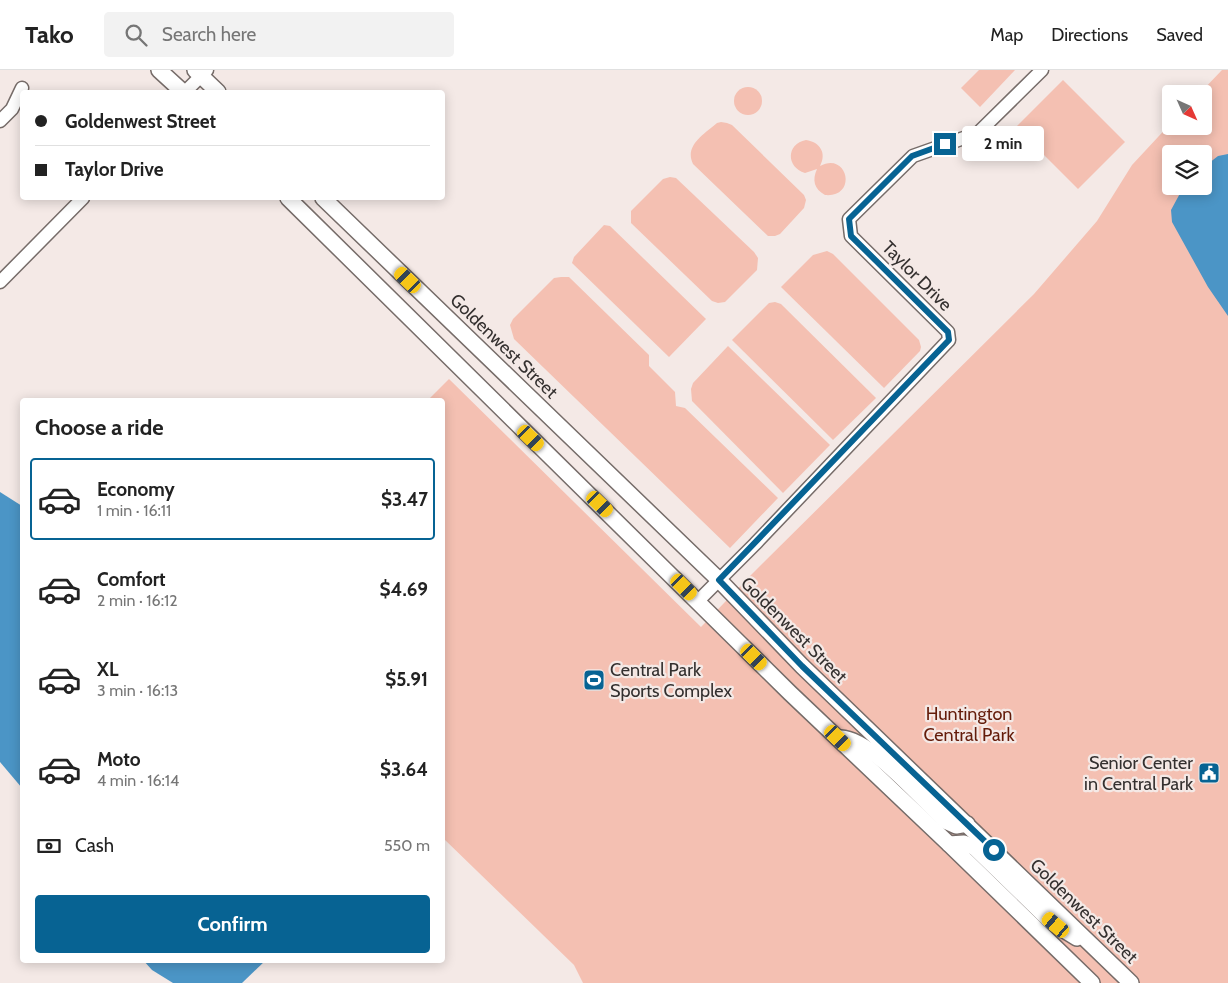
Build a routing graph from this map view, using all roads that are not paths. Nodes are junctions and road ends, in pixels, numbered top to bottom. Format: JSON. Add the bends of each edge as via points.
{"nodes":[{"id":1,"x":159,"y":70,"type":"edge"},
{"id":2,"x":1042,"y":70,"type":"edge"},
{"id":3,"x":201,"y":72,"type":"edge"},
{"id":4,"x":182,"y":90,"type":"edge"},
{"id":5,"x":186,"y":90,"type":"edge"},
{"id":6,"x":216,"y":90,"type":"edge"},
{"id":7,"x":20,"y":92,"type":"edge"},
{"id":8,"x":0,"y":121,"type":"edge"},
{"id":9,"x":80,"y":200,"type":"edge"},
{"id":10,"x":290,"y":200,"type":"edge"},
{"id":11,"x":325,"y":200,"type":"edge"},
{"id":12,"x":0,"y":282,"type":"edge"},
{"id":13,"x":719,"y":580,"type":"junction"},
{"id":14,"x":698,"y":601,"type":"junction"},
{"id":15,"x":838,"y":738,"type":"junction"},
{"id":16,"x":967,"y":824,"type":"junction"},
{"id":17,"x":949,"y":844,"type":"junction"},
{"id":18,"x":1092,"y":944,"type":"junction"},
{"id":19,"x":1092,"y":983,"type":"edge"},
{"id":20,"x":1131,"y":983,"type":"edge"}],
"edges":[{"from":1,"to":4,"type":"main road"},
{"from":2,"to":13,"type":"street","name":"Taylor Drive","via":[[978,133],[912,156],[849,219],[851,236],[948,332],[949,340]]},
{"from":3,"to":5,"type":"street"},
{"from":3,"to":6,"type":"main road"},
{"from":7,"to":8,"type":"street","via":[[12,109]]},
{"from":9,"to":12,"type":"street"},
{"from":10,"to":14,"type":"main road"},
{"from":11,"to":13,"type":"main road","name":"Goldenwest Street"},
{"from":13,"to":14,"type":"street","name":"Taylor Drive"},
{"from":13,"to":16,"type":"main road","name":"Goldenwest Street","via":[[802,666]]},
{"from":14,"to":15,"type":"main road"},
{"from":15,"to":16,"type":"main road","via":[[848,738],[867,748],[947,822],[956,826]]},
{"from":15,"to":17,"type":"main road"},
{"from":16,"to":18,"type":"main road","name":"Goldenwest Street"},
{"from":17,"to":18,"type":"main road","via":[[964,843],[975,848],[1056,925]]},
{"from":17,"to":19,"type":"main road"},
{"from":18,"to":20,"type":"main road","name":"Goldenwest Street"}]}
